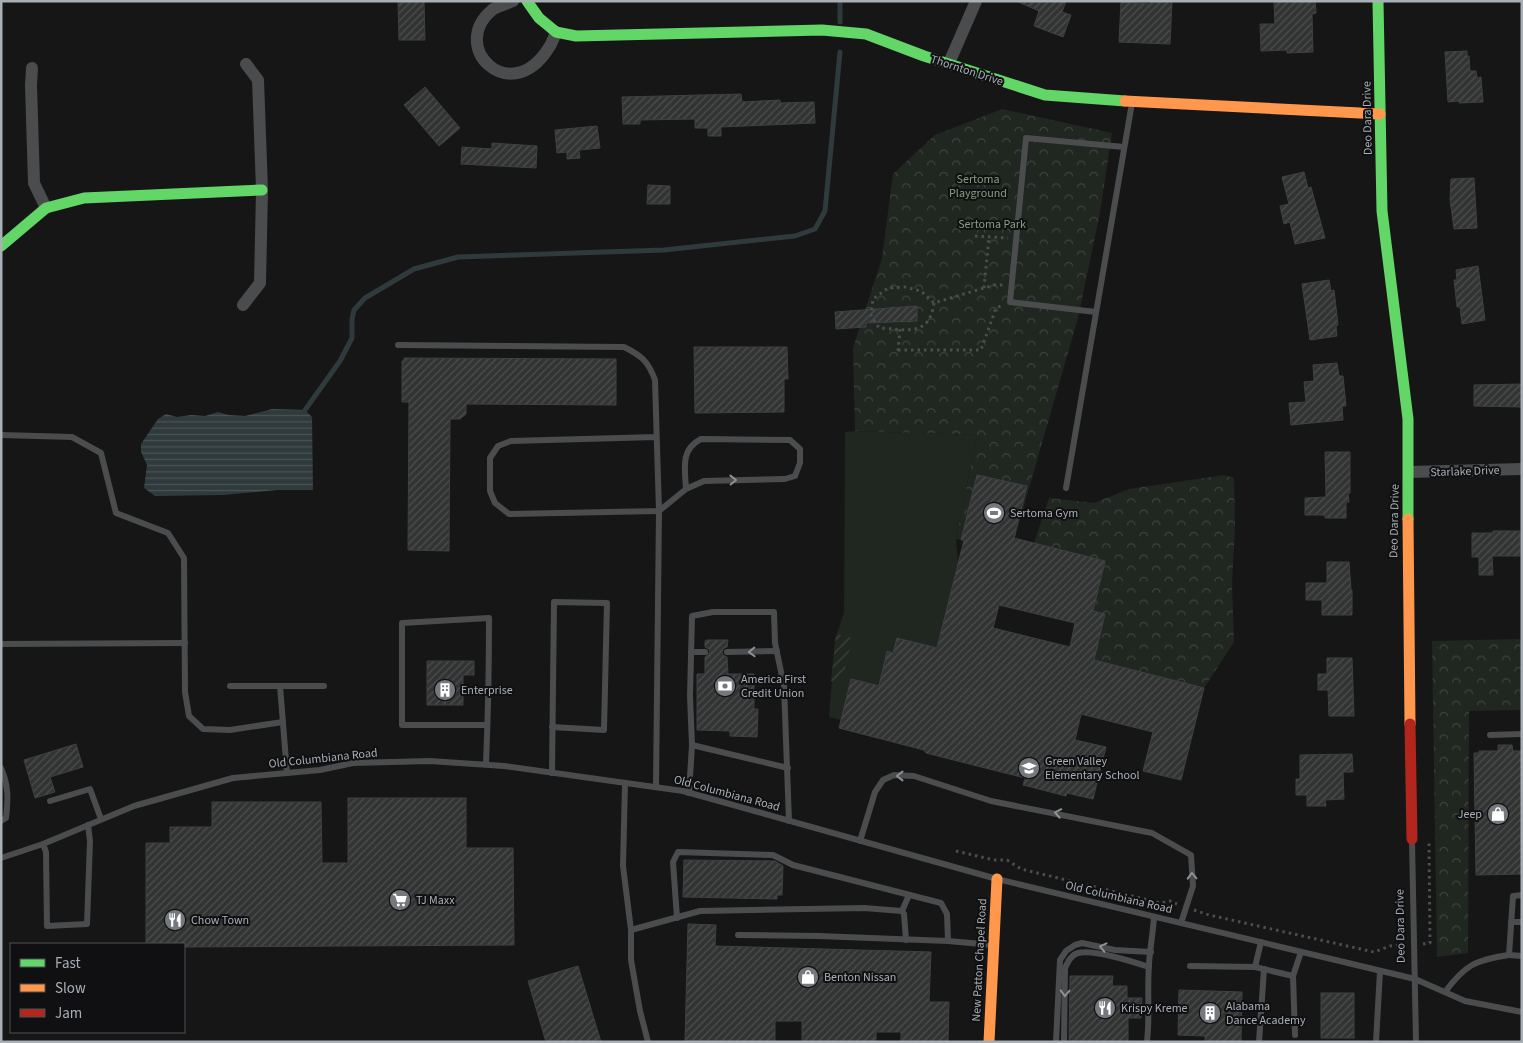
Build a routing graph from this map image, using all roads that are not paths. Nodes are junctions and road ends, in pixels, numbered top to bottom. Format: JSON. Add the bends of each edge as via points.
{"nodes":[{"id":1,"x":513,"y":1,"type":"edge"},
{"id":2,"x":527,"y":1,"type":"edge"},
{"id":3,"x":976,"y":1,"type":"edge"},
{"id":4,"x":1378,"y":1,"type":"edge"},
{"id":5,"x":556,"y":32,"type":"junction"},
{"id":6,"x":949,"y":63,"type":"junction"},
{"id":7,"x":246,"y":64,"type":"dead end"},
{"id":8,"x":32,"y":68,"type":"dead end"},
{"id":9,"x":1132,"y":102,"type":"junction"},
{"id":10,"x":1380,"y":114,"type":"junction"},
{"id":11,"x":1124,"y":148,"type":"junction"},
{"id":12,"x":262,"y":190,"type":"junction"},
{"id":13,"x":46,"y":208,"type":"junction"},
{"id":14,"x":1,"y":246,"type":"edge"},
{"id":15,"x":243,"y":305,"type":"dead end"},
{"id":16,"x":1096,"y":312,"type":"junction"},
{"id":17,"x":398,"y":345,"type":"dead end"},
{"id":18,"x":1,"y":436,"type":"edge"},
{"id":19,"x":656,"y":436,"type":"junction"},
{"id":20,"x":1522,"y":469,"type":"edge"},
{"id":21,"x":1409,"y":472,"type":"junction"},
{"id":22,"x":1066,"y":488,"type":"dead end"},
{"id":23,"x":686,"y":489,"type":"junction"},
{"id":24,"x":659,"y":512,"type":"junction"},
{"id":25,"x":185,"y":643,"type":"junction"},
{"id":26,"x":1,"y":644,"type":"edge"},
{"id":27,"x":777,"y":651,"type":"junction"},
{"id":28,"x":691,"y":652,"type":"junction"},
{"id":29,"x":705,"y":652,"type":"dead end"},
{"id":30,"x":728,"y":652,"type":"dead end"},
{"id":31,"x":230,"y":686,"type":"dead end"},
{"id":32,"x":280,"y":686,"type":"junction"},
{"id":33,"x":324,"y":686,"type":"dead end"},
{"id":34,"x":283,"y":722,"type":"junction"},
{"id":35,"x":488,"y":725,"type":"junction"},
{"id":36,"x":552,"y":727,"type":"junction"},
{"id":37,"x":1522,"y":734,"type":"edge"},
{"id":38,"x":1490,"y":735,"type":"dead end"},
{"id":39,"x":692,"y":745,"type":"junction"},
{"id":40,"x":486,"y":764,"type":"junction"},
{"id":41,"x":1,"y":768,"type":"edge"},
{"id":42,"x":788,"y":768,"type":"junction"},
{"id":43,"x":287,"y":773,"type":"junction"},
{"id":44,"x":552,"y":773,"type":"junction"},
{"id":45,"x":625,"y":783,"type":"junction"},
{"id":46,"x":656,"y":787,"type":"junction"},
{"id":47,"x":689,"y":793,"type":"junction"},
{"id":48,"x":50,"y":802,"type":"dead end"},
{"id":49,"x":101,"y":819,"type":"junction"},
{"id":50,"x":1,"y":821,"type":"edge"},
{"id":51,"x":789,"y":821,"type":"junction"},
{"id":52,"x":88,"y":825,"type":"junction"},
{"id":53,"x":1412,"y":840,"type":"joint"},
{"id":54,"x":860,"y":841,"type":"junction"},
{"id":55,"x":43,"y":844,"type":"junction"},
{"id":56,"x":1,"y":858,"type":"edge"},
{"id":57,"x":997,"y":879,"type":"junction"},
{"id":58,"x":909,"y":895,"type":"junction"},
{"id":59,"x":1522,"y":895,"type":"edge"},
{"id":60,"x":902,"y":911,"type":"junction"},
{"id":61,"x":1154,"y":917,"type":"junction"},
{"id":62,"x":677,"y":918,"type":"junction"},
{"id":63,"x":1511,"y":922,"type":"junction"},
{"id":64,"x":1522,"y":922,"type":"edge"},
{"id":65,"x":1181,"y":923,"type":"junction"},
{"id":66,"x":631,"y":930,"type":"junction"},
{"id":67,"x":738,"y":936,"type":"dead end"},
{"id":68,"x":906,"y":940,"type":"junction"},
{"id":69,"x":948,"y":941,"type":"junction"},
{"id":70,"x":1261,"y":942,"type":"junction"},
{"id":71,"x":993,"y":945,"type":"junction"},
{"id":72,"x":1151,"y":952,"type":"junction"},
{"id":73,"x":1301,"y":952,"type":"junction"},
{"id":74,"x":1509,"y":955,"type":"junction"},
{"id":75,"x":1522,"y":956,"type":"edge"},
{"id":76,"x":1190,"y":966,"type":"dead end"},
{"id":77,"x":1149,"y":967,"type":"junction"},
{"id":78,"x":1255,"y":968,"type":"junction"},
{"id":79,"x":1264,"y":970,"type":"junction"},
{"id":80,"x":1380,"y":970,"type":"junction"},
{"id":81,"x":1293,"y":976,"type":"junction"},
{"id":82,"x":1415,"y":979,"type":"junction"},
{"id":83,"x":1445,"y":992,"type":"junction"},
{"id":84,"x":1522,"y":1012,"type":"edge"},
{"id":85,"x":1295,"y":1035,"type":"dead end"},
{"id":86,"x":648,"y":1042,"type":"edge"},
{"id":87,"x":989,"y":1042,"type":"edge"},
{"id":88,"x":1056,"y":1042,"type":"edge"},
{"id":89,"x":1064,"y":1042,"type":"edge"},
{"id":90,"x":1147,"y":1042,"type":"edge"},
{"id":91,"x":1259,"y":1042,"type":"edge"},
{"id":92,"x":1376,"y":1042,"type":"edge"},
{"id":93,"x":1416,"y":1042,"type":"edge"}],
"edges":[{"from":1,"to":5,"type":"street","via":[[493,9],[481,22],[477,47],[492,70],[520,74],[535,64],[548,49]]},
{"from":2,"to":5,"type":"street","via":[[539,18]]},
{"from":3,"to":6,"type":"street"},
{"from":4,"to":10,"type":"street","name":"Deo Dara Drive"},
{"from":5,"to":6,"type":"street","name":"Thornton Drive","via":[[576,36],[831,31],[866,34]]},
{"from":6,"to":9,"type":"street","name":"Thornton Drive","via":[[1045,95]]},
{"from":7,"to":12,"type":"street","via":[[258,80]]},
{"from":8,"to":13,"type":"street","via":[[34,182]]},
{"from":9,"to":10,"type":"street","name":"Thornton Drive"},
{"from":9,"to":11,"type":"lane"},
{"from":10,"to":21,"type":"street","name":"Deo Dara Drive","via":[[1382,211],[1408,419]]},
{"from":11,"to":16,"type":"lane"},
{"from":11,"to":16,"type":"lane","via":[[1026,138],[1010,302]]},
{"from":12,"to":13,"type":"street","via":[[84,198]]},
{"from":12,"to":15,"type":"street","via":[[260,283]]},
{"from":13,"to":14,"type":"street"},
{"from":16,"to":22,"type":"lane"},
{"from":17,"to":19,"type":"lane","via":[[624,346],[639,354],[650,366],[655,380]]},
{"from":18,"to":25,"type":"lane","via":[[72,437],[100,453],[116,513],[168,533],[184,558]]},
{"from":19,"to":24,"type":"lane"},
{"from":19,"to":24,"type":"lane","via":[[511,441],[498,446],[490,458],[490,491],[495,503],[509,514]]},
{"from":20,"to":21,"type":"street","name":"Starlake Drive"},
{"from":21,"to":53,"type":"street","name":"Deo Dara Drive"},
{"from":23,"to":23,"type":"lane","one_way":true,"via":[[704,481],[795,476],[800,449],[790,440],[701,439],[686,453]]},
{"from":23,"to":24,"type":"lane"},
{"from":24,"to":46,"type":"lane"},
{"from":25,"to":26,"type":"lane"},
{"from":25,"to":34,"type":"lane","via":[[185,692],[189,716],[203,729],[230,730]]},
{"from":27,"to":28,"type":"lane","via":[[774,612],[713,612],[692,616]]},
{"from":27,"to":30,"type":"lane","one_way":true},
{"from":27,"to":42,"type":"lane","via":[[784,686]]},
{"from":28,"to":29,"type":"lane"},
{"from":28,"to":39,"type":"lane"},
{"from":31,"to":32,"type":"lane"},
{"from":32,"to":33,"type":"lane"},
{"from":32,"to":34,"type":"lane"},
{"from":34,"to":43,"type":"lane"},
{"from":35,"to":35,"type":"lane","via":[[489,618],[402,623],[402,725]]},
{"from":35,"to":40,"type":"lane"},
{"from":36,"to":36,"type":"lane","via":[[554,602],[607,603],[604,730]]},
{"from":36,"to":44,"type":"lane"},
{"from":37,"to":38,"type":"lane"},
{"from":39,"to":42,"type":"lane"},
{"from":39,"to":47,"type":"lane"},
{"from":40,"to":43,"type":"lane","name":"Old Columbiana Road","via":[[353,763]]},
{"from":40,"to":44,"type":"lane","name":"Old Columbiana Road"},
{"from":41,"to":50,"type":"lane","via":[[9,796],[6,818]]},
{"from":42,"to":51,"type":"lane"},
{"from":43,"to":49,"type":"lane","name":"Old Columbiana Road","via":[[234,778],[134,806]]},
{"from":44,"to":45,"type":"lane","name":"Old Columbiana Road"},
{"from":45,"to":46,"type":"lane","name":"Old Columbiana Road"},
{"from":45,"to":66,"type":"lane","via":[[623,866]]},
{"from":46,"to":47,"type":"lane","name":"Old Columbiana Road"},
{"from":47,"to":51,"type":"lane","name":"Old Columbiana Road"},
{"from":48,"to":49,"type":"lane","via":[[90,789]]},
{"from":49,"to":52,"type":"lane","name":"Old Columbiana Road"},
{"from":51,"to":54,"type":"lane","name":"Old Columbiana Road"},
{"from":52,"to":55,"type":"lane","name":"Old Columbiana Road"},
{"from":52,"to":55,"type":"lane","via":[[87,924],[47,926],[46,852]]},
{"from":53,"to":82,"type":"lane","name":"Deo Dara Drive"},
{"from":54,"to":57,"type":"lane","name":"Old Columbiana Road"},
{"from":65,"to":54,"type":"lane","one_way":true,"via":[[1193,886],[1191,855],[1152,833],[991,801],[914,776],[894,775],[883,780],[875,792]]},
{"from":55,"to":56,"type":"lane","name":"Old Columbiana Road"},
{"from":57,"to":61,"type":"lane","name":"Old Columbiana Road"},
{"from":57,"to":71,"type":"street","name":"New Patton Chapel Road"},
{"from":58,"to":60,"type":"lane"},
{"from":58,"to":62,"type":"lane","via":[[793,865],[773,855],[678,852],[673,862]]},
{"from":58,"to":69,"type":"lane","via":[[941,903],[947,914]]},
{"from":59,"to":63,"type":"lane","via":[[1512,896]]},
{"from":60,"to":62,"type":"lane","via":[[864,908],[700,911]]},
{"from":60,"to":68,"type":"lane"},
{"from":61,"to":65,"type":"lane","name":"Old Columbiana Road"},
{"from":61,"to":72,"type":"lane"},
{"from":62,"to":66,"type":"lane"},
{"from":63,"to":64,"type":"lane"},
{"from":63,"to":74,"type":"lane"},
{"from":65,"to":70,"type":"lane","name":"Old Columbiana Road"},
{"from":66,"to":86,"type":"lane","via":[[631,960]]},
{"from":67,"to":68,"type":"lane"},
{"from":68,"to":69,"type":"lane"},
{"from":69,"to":71,"type":"lane"},
{"from":70,"to":73,"type":"lane","name":"Old Columbiana Road"},
{"from":70,"to":78,"type":"lane"},
{"from":71,"to":87,"type":"street","name":"New Patton Chapel Road"},
{"from":72,"to":77,"type":"lane"},
{"from":72,"to":88,"type":"lane","one_way":true,"via":[[1115,950],[1082,943],[1066,951],[1059,966]]},
{"from":73,"to":80,"type":"lane","name":"Old Columbiana Road"},
{"from":73,"to":81,"type":"lane"},
{"from":74,"to":75,"type":"lane"},
{"from":74,"to":83,"type":"lane","via":[[1473,963]]},
{"from":76,"to":78,"type":"lane"},
{"from":77,"to":89,"type":"lane","one_way":true,"via":[[1123,959],[1076,953],[1066,968]]},
{"from":77,"to":90,"type":"lane"},
{"from":78,"to":79,"type":"lane"},
{"from":79,"to":81,"type":"lane"},
{"from":79,"to":91,"type":"lane"},
{"from":80,"to":82,"type":"lane","name":"Old Columbiana Road"},
{"from":80,"to":92,"type":"lane"},
{"from":81,"to":85,"type":"lane"},
{"from":82,"to":83,"type":"lane","name":"Old Columbiana Road"},
{"from":82,"to":93,"type":"lane","name":"Deo Dara Drive"},
{"from":83,"to":84,"type":"lane","name":"Old Columbiana Road","via":[[1465,1001]]}]}
